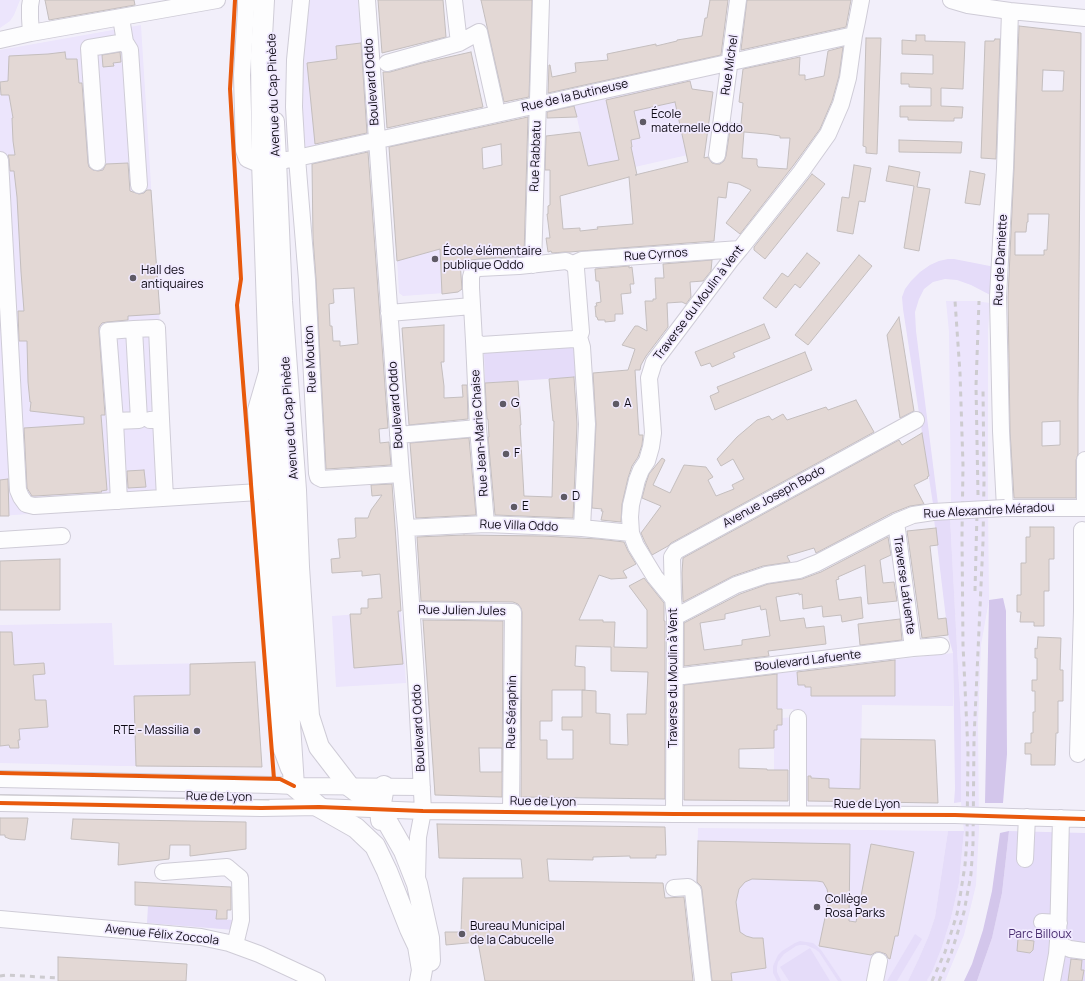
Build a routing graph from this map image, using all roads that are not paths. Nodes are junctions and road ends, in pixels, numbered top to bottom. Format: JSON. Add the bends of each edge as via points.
{"nodes":[{"id":1,"x":31,"y":0,"type":"edge"},
{"id":2,"x":217,"y":0,"type":"edge"},
{"id":3,"x":246,"y":0,"type":"edge"},
{"id":4,"x":264,"y":0,"type":"edge"},
{"id":5,"x":274,"y":0,"type":"edge"},
{"id":6,"x":301,"y":0,"type":"edge"},
{"id":7,"x":366,"y":0,"type":"edge"},
{"id":8,"x":454,"y":0,"type":"edge"},
{"id":9,"x":541,"y":0,"type":"edge"},
{"id":10,"x":738,"y":0,"type":"edge"},
{"id":11,"x":861,"y":0,"type":"edge"},
{"id":12,"x":951,"y":0,"type":"edge"},
{"id":13,"x":972,"y":3,"type":"edge"},
{"id":14,"x":1047,"y":7,"type":"edge"},
{"id":15,"x":1010,"y":11,"type":"junction"},
{"id":16,"x":121,"y":18,"type":"junction"},
{"id":17,"x":1085,"y":18,"type":"edge"},
{"id":18,"x":86,"y":24,"type":"junction"},
{"id":19,"x":31,"y":33,"type":"junction"},
{"id":20,"x":854,"y":35,"type":"junction"},
{"id":21,"x":0,"y":40,"type":"edge"},
{"id":22,"x":124,"y":42,"type":"junction"},
{"id":23,"x":459,"y":43,"type":"junction"},
{"id":24,"x":90,"y":48,"type":"junction"},
{"id":25,"x":730,"y":61,"type":"junction"},
{"id":26,"x":387,"y":63,"type":"dead end"},
{"id":27,"x":494,"y":104,"type":"dead end"},
{"id":28,"x":538,"y":104,"type":"junction"},
{"id":29,"x":377,"y":139,"type":"junction"},
{"id":30,"x":717,"y":154,"type":"dead end"},
{"id":31,"x":296,"y":158,"type":"junction"},
{"id":32,"x":0,"y":160,"type":"edge"},
{"id":33,"x":269,"y":161,"type":"junction"},
{"id":34,"x":97,"y":162,"type":"dead end"},
{"id":35,"x":139,"y":185,"type":"dead end"},
{"id":36,"x":740,"y":249,"type":"junction"},
{"id":37,"x":573,"y":264,"type":"junction"},
{"id":38,"x":533,"y":265,"type":"junction"},
{"id":39,"x":307,"y":280,"type":"junction"},
{"id":40,"x":274,"y":288,"type":"junction"},
{"id":41,"x":472,"y":306,"type":"junction"},
{"id":42,"x":389,"y":313,"type":"junction"},
{"id":43,"x":134,"y":329,"type":"junction"},
{"id":44,"x":579,"y":337,"type":"junction"},
{"id":45,"x":474,"y":341,"type":"junction"},
{"id":46,"x":161,"y":419,"type":"junction"},
{"id":47,"x":139,"y":420,"type":"junction"},
{"id":48,"x":916,"y":420,"type":"dead end"},
{"id":49,"x":115,"y":421,"type":"junction"},
{"id":50,"x":478,"y":428,"type":"junction"},
{"id":51,"x":398,"y":435,"type":"junction"},
{"id":52,"x":1085,"y":460,"type":"edge"},
{"id":53,"x":401,"y":474,"type":"junction"},
{"id":54,"x":279,"y":491,"type":"junction"},
{"id":55,"x":165,"y":498,"type":"junction"},
{"id":56,"x":119,"y":501,"type":"junction"},
{"id":57,"x":1005,"y":508,"type":"junction"},
{"id":58,"x":1085,"y":508,"type":"edge"},
{"id":59,"x":896,"y":522,"type":"junction"},
{"id":60,"x":486,"y":524,"type":"junction"},
{"id":61,"x":406,"y":528,"type":"junction"},
{"id":62,"x":582,"y":528,"type":"junction"},
{"id":63,"x":1082,"y":530,"type":"dead end"},
{"id":64,"x":631,"y":533,"type":"junction"},
{"id":65,"x":62,"y":536,"type":"dead end"},
{"id":66,"x":0,"y":540,"type":"edge"},
{"id":67,"x":673,"y":599,"type":"junction"},
{"id":68,"x":412,"y":610,"type":"junction"},
{"id":69,"x":1083,"y":611,"type":"edge"},
{"id":70,"x":513,"y":612,"type":"joint"},
{"id":71,"x":675,"y":617,"type":"junction"},
{"id":72,"x":1083,"y":641,"type":"edge"},
{"id":73,"x":941,"y":646,"type":"dead end"},
{"id":74,"x":913,"y":648,"type":"junction"},
{"id":75,"x":675,"y":677,"type":"junction"},
{"id":76,"x":798,"y":718,"type":"dead end"},
{"id":77,"x":1078,"y":754,"type":"dead end"},
{"id":78,"x":0,"y":779,"type":"edge"},
{"id":79,"x":294,"y":786,"type":"junction"},
{"id":80,"x":349,"y":786,"type":"junction"},
{"id":81,"x":384,"y":786,"type":"junction"},
{"id":82,"x":422,"y":786,"type":"junction"},
{"id":83,"x":0,"y":803,"type":"edge"},
{"id":84,"x":319,"y":807,"type":"junction"},
{"id":85,"x":380,"y":809,"type":"junction"},
{"id":86,"x":423,"y":811,"type":"junction"},
{"id":87,"x":511,"y":812,"type":"junction"},
{"id":88,"x":674,"y":814,"type":"junction"},
{"id":89,"x":798,"y":814,"type":"junction"},
{"id":90,"x":1019,"y":817,"type":"junction"},
{"id":91,"x":1061,"y":818,"type":"junction"},
{"id":92,"x":1085,"y":818,"type":"edge"},
{"id":93,"x":1025,"y":859,"type":"dead end"},
{"id":94,"x":387,"y":871,"type":"junction"},
{"id":95,"x":162,"y":872,"type":"dead end"},
{"id":96,"x":417,"y":884,"type":"junction"},
{"id":97,"x":674,"y":888,"type":"dead end"},
{"id":98,"x":0,"y":919,"type":"edge"},
{"id":99,"x":1042,"y":922,"type":"dead end"},
{"id":100,"x":1059,"y":923,"type":"junction"},
{"id":101,"x":1058,"y":941,"type":"junction"},
{"id":102,"x":235,"y":945,"type":"junction"},
{"id":103,"x":1085,"y":951,"type":"edge"},
{"id":104,"x":878,"y":961,"type":"dead end"},
{"id":105,"x":317,"y":981,"type":"edge"},
{"id":106,"x":420,"y":981,"type":"edge"},
{"id":107,"x":431,"y":981,"type":"edge"},
{"id":108,"x":704,"y":981,"type":"edge"},
{"id":109,"x":875,"y":981,"type":"edge"},
{"id":110,"x":1052,"y":981,"type":"edge"}],
"edges":[{"from":1,"to":19,"type":"street"},
{"from":2,"to":16,"type":"street"},
{"from":3,"to":33,"type":"street","via":[[242,76],[244,150],[247,159],[254,162]]},
{"from":4,"to":33,"type":"main road","name":"Avenue du Cap Pinède","via":[[261,55]]},
{"from":5,"to":33,"type":"main road","name":"Avenue du Cap Pinède","via":[[270,58]]},
{"from":6,"to":31,"type":"street","name":"Rue Mouton","via":[[295,68]]},
{"from":7,"to":29,"type":"street","name":"Boulevard Oddo"},
{"from":8,"to":23,"type":"street"},
{"from":9,"to":28,"type":"street","name":"Rue Rabbatu"},
{"from":10,"to":25,"type":"street","name":"Rue Michel"},
{"from":11,"to":20,"type":"street","name":"Traverse du Moulin à Vent"},
{"from":12,"to":13,"type":"street"},
{"from":13,"to":15,"type":"street"},
{"from":14,"to":15,"type":"street"},
{"from":14,"to":17,"type":"street"},
{"from":15,"to":57,"type":"street","name":"Rue de Damiette","via":[[1006,168],[998,297]]},
{"from":16,"to":18,"type":"street"},
{"from":16,"to":22,"type":"street"},
{"from":18,"to":19,"type":"street"},
{"from":18,"to":24,"type":"street"},
{"from":19,"to":21,"type":"street"},
{"from":20,"to":25,"type":"street","name":"Rue de la Butineuse"},
{"from":20,"to":36,"type":"street","name":"Traverse du Moulin à Vent","via":[[848,78],[841,104],[828,134]]},
{"from":22,"to":24,"type":"street"},
{"from":22,"to":35,"type":"street","via":[[130,50]]},
{"from":23,"to":26,"type":"street"},
{"from":23,"to":27,"type":"street","via":[[479,32]]},
{"from":24,"to":34,"type":"street"},
{"from":25,"to":28,"type":"street","name":"Rue de la Butineuse"},
{"from":25,"to":30,"type":"street","name":"Rue Michel"},
{"from":28,"to":29,"type":"street","name":"Rue de la Butineuse"},
{"from":28,"to":38,"type":"street","name":"Rue Rabbatu"},
{"from":29,"to":31,"type":"street","name":"Rue de la Butineuse"},
{"from":29,"to":42,"type":"street","name":"Boulevard Oddo"},
{"from":31,"to":33,"type":"street","name":"Rue de la Butineuse"},
{"from":31,"to":39,"type":"street","name":"Rue Mouton"},
{"from":32,"to":56,"type":"street","via":[[18,490],[26,504],[34,506]]},
{"from":33,"to":40,"type":"main road","name":"Avenue du Cap Pinède"},
{"from":36,"to":37,"type":"street","name":"Rue Cyrnos","via":[[582,260]]},
{"from":36,"to":64,"type":"street","name":"Traverse du Moulin à Vent","via":[[654,362],[648,378],[653,433],[647,461],[637,480],[631,505]]},
{"from":37,"to":38,"type":"street","name":"Rue Cyrnos","via":[[566,261]]},
{"from":37,"to":44,"type":"street","via":[[577,278],[581,332]]},
{"from":38,"to":41,"type":"street","name":"Rue Jean-Marie Chaise","via":[[473,270]]},
{"from":39,"to":40,"type":"street"},
{"from":39,"to":53,"type":"street","name":"Rue Mouton","via":[[318,478]]},
{"from":40,"to":54,"type":"main road","name":"Avenue du Cap Pinède","via":[[269,368]]},
{"from":40,"to":54,"type":"main road","name":"Avenue du Cap Pinède","via":[[292,449]]},
{"from":41,"to":42,"type":"street"},
{"from":41,"to":45,"type":"street","name":"Rue Jean-Marie Chaise"},
{"from":42,"to":51,"type":"street","name":"Boulevard Oddo"},
{"from":43,"to":46,"type":"street","via":[[157,328]]},
{"from":43,"to":47,"type":"street"},
{"from":43,"to":49,"type":"street","via":[[108,331]]},
{"from":44,"to":45,"type":"street","via":[[480,345]]},
{"from":44,"to":62,"type":"street","via":[[582,347],[587,424]]},
{"from":45,"to":50,"type":"street","name":"Rue Jean-Marie Chaise"},
{"from":46,"to":47,"type":"street"},
{"from":46,"to":55,"type":"street"},
{"from":47,"to":49,"type":"street"},
{"from":48,"to":67,"type":"street","name":"Avenue Joseph Bodo","via":[[676,551],[672,557]]},
{"from":49,"to":56,"type":"street"},
{"from":50,"to":51,"type":"street"},
{"from":50,"to":60,"type":"street","name":"Rue Jean-Marie Chaise"},
{"from":51,"to":53,"type":"street","name":"Boulevard Oddo"},
{"from":52,"to":58,"type":"street"},
{"from":53,"to":61,"type":"street","name":"Boulevard Oddo"},
{"from":54,"to":55,"type":"street"},
{"from":54,"to":79,"type":"main road","name":"Avenue du Cap Pinède","via":[[280,569]]},
{"from":54,"to":80,"type":"main road","name":"Avenue du Cap Pinède","via":[[299,567],[309,716],[320,747]]},
{"from":55,"to":56,"type":"street"},
{"from":57,"to":58,"type":"street","name":"Rue Alexandre Méradou"},
{"from":57,"to":59,"type":"street","name":"Rue Alexandre Méradou","bridge":true,"via":[[933,512],[913,515]]},
{"from":59,"to":71,"type":"street","name":"Rue Alexandre Méradou","via":[[817,563],[799,570],[766,575],[736,585]]},
{"from":59,"to":74,"type":"street","name":"Traverse Lafuente"},
{"from":60,"to":61,"type":"street","name":"Rue Villa Oddo"},
{"from":60,"to":62,"type":"street","name":"Rue Villa Oddo"},
{"from":61,"to":68,"type":"street","name":"Boulevard Oddo"},
{"from":62,"to":64,"type":"street","name":"Rue Villa Oddo"},
{"from":63,"to":69,"type":"street"},
{"from":64,"to":67,"type":"street","name":"Traverse du Moulin à Vent","via":[[655,577]]},
{"from":65,"to":66,"type":"street"},
{"from":67,"to":71,"type":"street","name":"Traverse du Moulin à Vent"},
{"from":68,"to":70,"type":"street","name":"Rue Julien Jules"},
{"from":68,"to":82,"type":"street","name":"Boulevard Oddo"},
{"from":69,"to":72,"type":"street"},
{"from":70,"to":87,"type":"street","name":"Rue Séraphin"},
{"from":71,"to":75,"type":"street","name":"Traverse du Moulin à Vent"},
{"from":72,"to":77,"type":"street"},
{"from":73,"to":74,"type":"street","name":"Boulevard Lafuente"},
{"from":74,"to":75,"type":"street","name":"Boulevard Lafuente"},
{"from":75,"to":88,"type":"street","name":"Traverse du Moulin à Vent"},
{"from":76,"to":89,"type":"street"},
{"from":78,"to":79,"type":"street","name":"Rue de Lyon"},
{"from":79,"to":80,"type":"street","name":"Rue de Lyon"},
{"from":79,"to":84,"type":"main road"},
{"from":80,"to":81,"type":"street","name":"Rue de Lyon"},
{"from":80,"to":85,"type":"main road","name":"Avenue du Cap Pinède"},
{"from":81,"to":82,"type":"street","name":"Rue de Lyon"},
{"from":81,"to":85,"type":"main road"},
{"from":82,"to":86,"type":"street","name":"Boulevard Oddo"},
{"from":83,"to":84,"type":"street","name":"Rue de Lyon"},
{"from":84,"to":85,"type":"street","name":"Rue de Lyon"},
{"from":84,"to":94,"type":"main road","via":[[356,828],[375,846]]},
{"from":85,"to":86,"type":"street","name":"Rue de Lyon"},
{"from":85,"to":94,"type":"main road"},
{"from":85,"to":96,"type":"main road","via":[[404,851]]},
{"from":86,"to":87,"type":"street","name":"Rue de Lyon"},
{"from":86,"to":96,"type":"street","name":"Boulevard Oddo","via":[[418,837]]},
{"from":87,"to":88,"type":"street","name":"Rue de Lyon"},
{"from":88,"to":89,"type":"street","name":"Rue de Lyon"},
{"from":89,"to":90,"type":"street","name":"Rue de Lyon","bridge":true},
{"from":90,"to":91,"type":"street","name":"Rue de Lyon"},
{"from":90,"to":93,"type":"street"},
{"from":91,"to":92,"type":"street","name":"Rue de Lyon"},
{"from":91,"to":100,"type":"street"},
{"from":94,"to":106,"type":"main road","via":[[418,946],[422,970]]},
{"from":95,"to":102,"type":"street","via":[[227,867],[240,878],[241,920]]},
{"from":96,"to":107,"type":"main road","via":[[429,938]]},
{"from":97,"to":108,"type":"street","via":[[688,887],[693,891]]},
{"from":98,"to":102,"type":"street","name":"Avenue Félix Zoccola","via":[[201,937]]},
{"from":99,"to":100,"type":"street"},
{"from":100,"to":101,"type":"street"},
{"from":101,"to":103,"type":"street","via":[[1070,949]]},
{"from":101,"to":110,"type":"street"},
{"from":102,"to":105,"type":"street","name":"Avenue Félix Zoccola"},
{"from":104,"to":109,"type":"street"}]}
